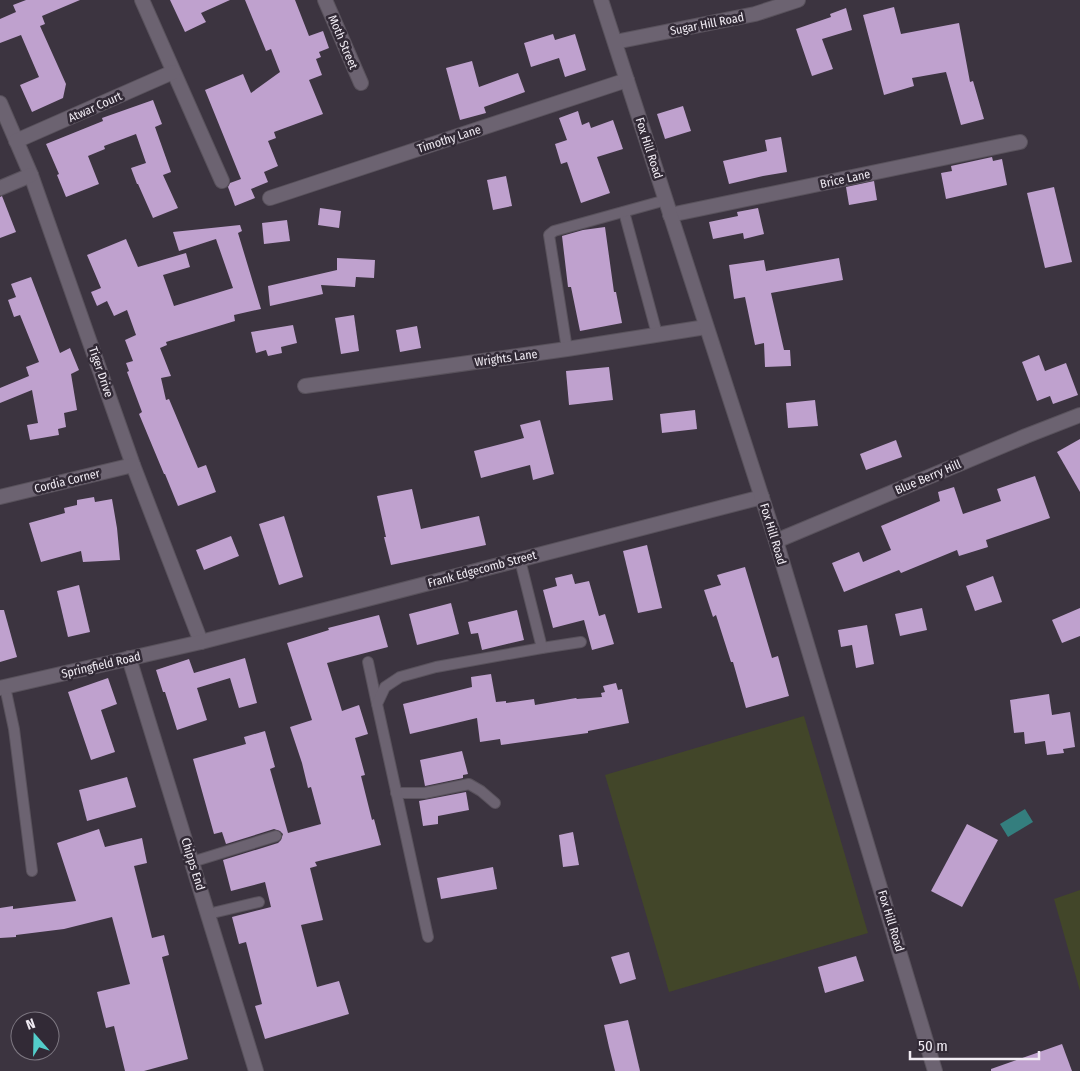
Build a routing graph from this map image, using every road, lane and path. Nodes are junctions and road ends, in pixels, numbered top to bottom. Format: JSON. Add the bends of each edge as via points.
{"nodes":[{"id":1,"x":142,"y":0,"type":"edge"},
{"id":2,"x":325,"y":0,"type":"edge"},
{"id":3,"x":601,"y":0,"type":"edge"},
{"id":4,"x":798,"y":0,"type":"edge"},
{"id":5,"x":615,"y":42,"type":"junction"},
{"id":6,"x":173,"y":72,"type":"junction"},
{"id":7,"x":627,"y":80,"type":"junction"},
{"id":8,"x":360,"y":83,"type":"dead end"},
{"id":9,"x":0,"y":103,"type":"edge"},
{"id":10,"x":16,"y":141,"type":"junction"},
{"id":11,"x":1020,"y":142,"type":"dead end"},
{"id":12,"x":31,"y":175,"type":"junction"},
{"id":13,"x":222,"y":181,"type":"dead end"},
{"id":14,"x":0,"y":188,"type":"edge"},
{"id":15,"x":270,"y":198,"type":"dead end"},
{"id":16,"x":666,"y":200,"type":"junction"},
{"id":17,"x":624,"y":212,"type":"junction"},
{"id":18,"x":670,"y":215,"type":"junction"},
{"id":19,"x":706,"y":327,"type":"junction"},
{"id":20,"x":657,"y":334,"type":"junction"},
{"id":21,"x":567,"y":349,"type":"junction"},
{"id":22,"x":305,"y":386,"type":"dead end"},
{"id":23,"x":1080,"y":415,"type":"edge"},
{"id":24,"x":133,"y":464,"type":"junction"},
{"id":25,"x":0,"y":497,"type":"edge"},
{"id":26,"x":762,"y":497,"type":"junction"},
{"id":27,"x":776,"y":541,"type":"junction"},
{"id":28,"x":520,"y":560,"type":"junction"},
{"id":29,"x":201,"y":642,"type":"junction"},
{"id":30,"x":581,"y":642,"type":"dead end"},
{"id":31,"x":542,"y":648,"type":"junction"},
{"id":32,"x":129,"y":658,"type":"junction"},
{"id":33,"x":368,"y":662,"type":"dead end"},
{"id":34,"x":2,"y":687,"type":"edge"},
{"id":35,"x":377,"y":704,"type":"junction"},
{"id":36,"x":396,"y":793,"type":"junction"},
{"id":37,"x":495,"y":803,"type":"dead end"},
{"id":38,"x":276,"y":836,"type":"dead end"},
{"id":39,"x":192,"y":862,"type":"junction"},
{"id":40,"x":32,"y":871,"type":"dead end"},
{"id":41,"x":259,"y":902,"type":"dead end"},
{"id":42,"x":208,"y":914,"type":"junction"},
{"id":43,"x":428,"y":937,"type":"dead end"},
{"id":44,"x":256,"y":1071,"type":"edge"},
{"id":45,"x":935,"y":1071,"type":"edge"}],
"edges":[{"from":1,"to":6,"type":"street"},
{"from":2,"to":8,"type":"street","name":"Moth Street"},
{"from":3,"to":5,"type":"street","name":"Fox Hill Road"},
{"from":4,"to":5,"type":"street","name":"Sugar Hill Road","via":[[755,14]]},
{"from":5,"to":7,"type":"street","name":"Fox Hill Road"},
{"from":6,"to":10,"type":"street","name":"Atwar Court"},
{"from":6,"to":13,"type":"street"},
{"from":7,"to":15,"type":"street","name":"Timothy Lane"},
{"from":7,"to":16,"type":"street","name":"Fox Hill Road"},
{"from":9,"to":10,"type":"street","name":"Tiger Drive"},
{"from":10,"to":12,"type":"street","name":"Tiger Drive"},
{"from":11,"to":18,"type":"street","name":"Brice Lane"},
{"from":12,"to":14,"type":"street"},
{"from":12,"to":24,"type":"street","name":"Tiger Drive"},
{"from":16,"to":17,"type":"lane"},
{"from":16,"to":18,"type":"street","name":"Fox Hill Road"},
{"from":17,"to":20,"type":"lane"},
{"from":17,"to":21,"type":"lane","via":[[549,235]]},
{"from":18,"to":19,"type":"street","name":"Fox Hill Road"},
{"from":19,"to":20,"type":"street","name":"Wrights Lane"},
{"from":19,"to":26,"type":"street","name":"Fox Hill Road"},
{"from":20,"to":21,"type":"street","name":"Wrights Lane"},
{"from":21,"to":22,"type":"street","name":"Wrights Lane"},
{"from":23,"to":27,"type":"street","name":"Blue Berry Hill"},
{"from":24,"to":25,"type":"street","name":"Cordia Corner"},
{"from":24,"to":29,"type":"street","name":"Tiger Drive"},
{"from":26,"to":27,"type":"street","name":"Fox Hill Road"},
{"from":26,"to":28,"type":"street","name":"Frank Edgecomb Street"},
{"from":27,"to":45,"type":"street","name":"Fox Hill Road"},
{"from":28,"to":29,"type":"street","name":"Frank Edgecomb Street"},
{"from":28,"to":31,"type":"lane"},
{"from":29,"to":32,"type":"street","name":"Springfield Road"},
{"from":30,"to":31,"type":"lane"},
{"from":31,"to":35,"type":"lane","via":[[436,667],[400,677],[385,687]]},
{"from":32,"to":34,"type":"street","name":"Springfield Road"},
{"from":32,"to":39,"type":"street","name":"Chipps End"},
{"from":33,"to":35,"type":"lane"},
{"from":34,"to":40,"type":"lane","via":[[14,729]]},
{"from":35,"to":36,"type":"lane"},
{"from":36,"to":37,"type":"lane","via":[[425,794],[469,784]]},
{"from":36,"to":43,"type":"lane"},
{"from":38,"to":39,"type":"lane"},
{"from":39,"to":42,"type":"street","name":"Chipps End"},
{"from":41,"to":42,"type":"lane"},
{"from":42,"to":44,"type":"street","name":"Chipps End"}]}
